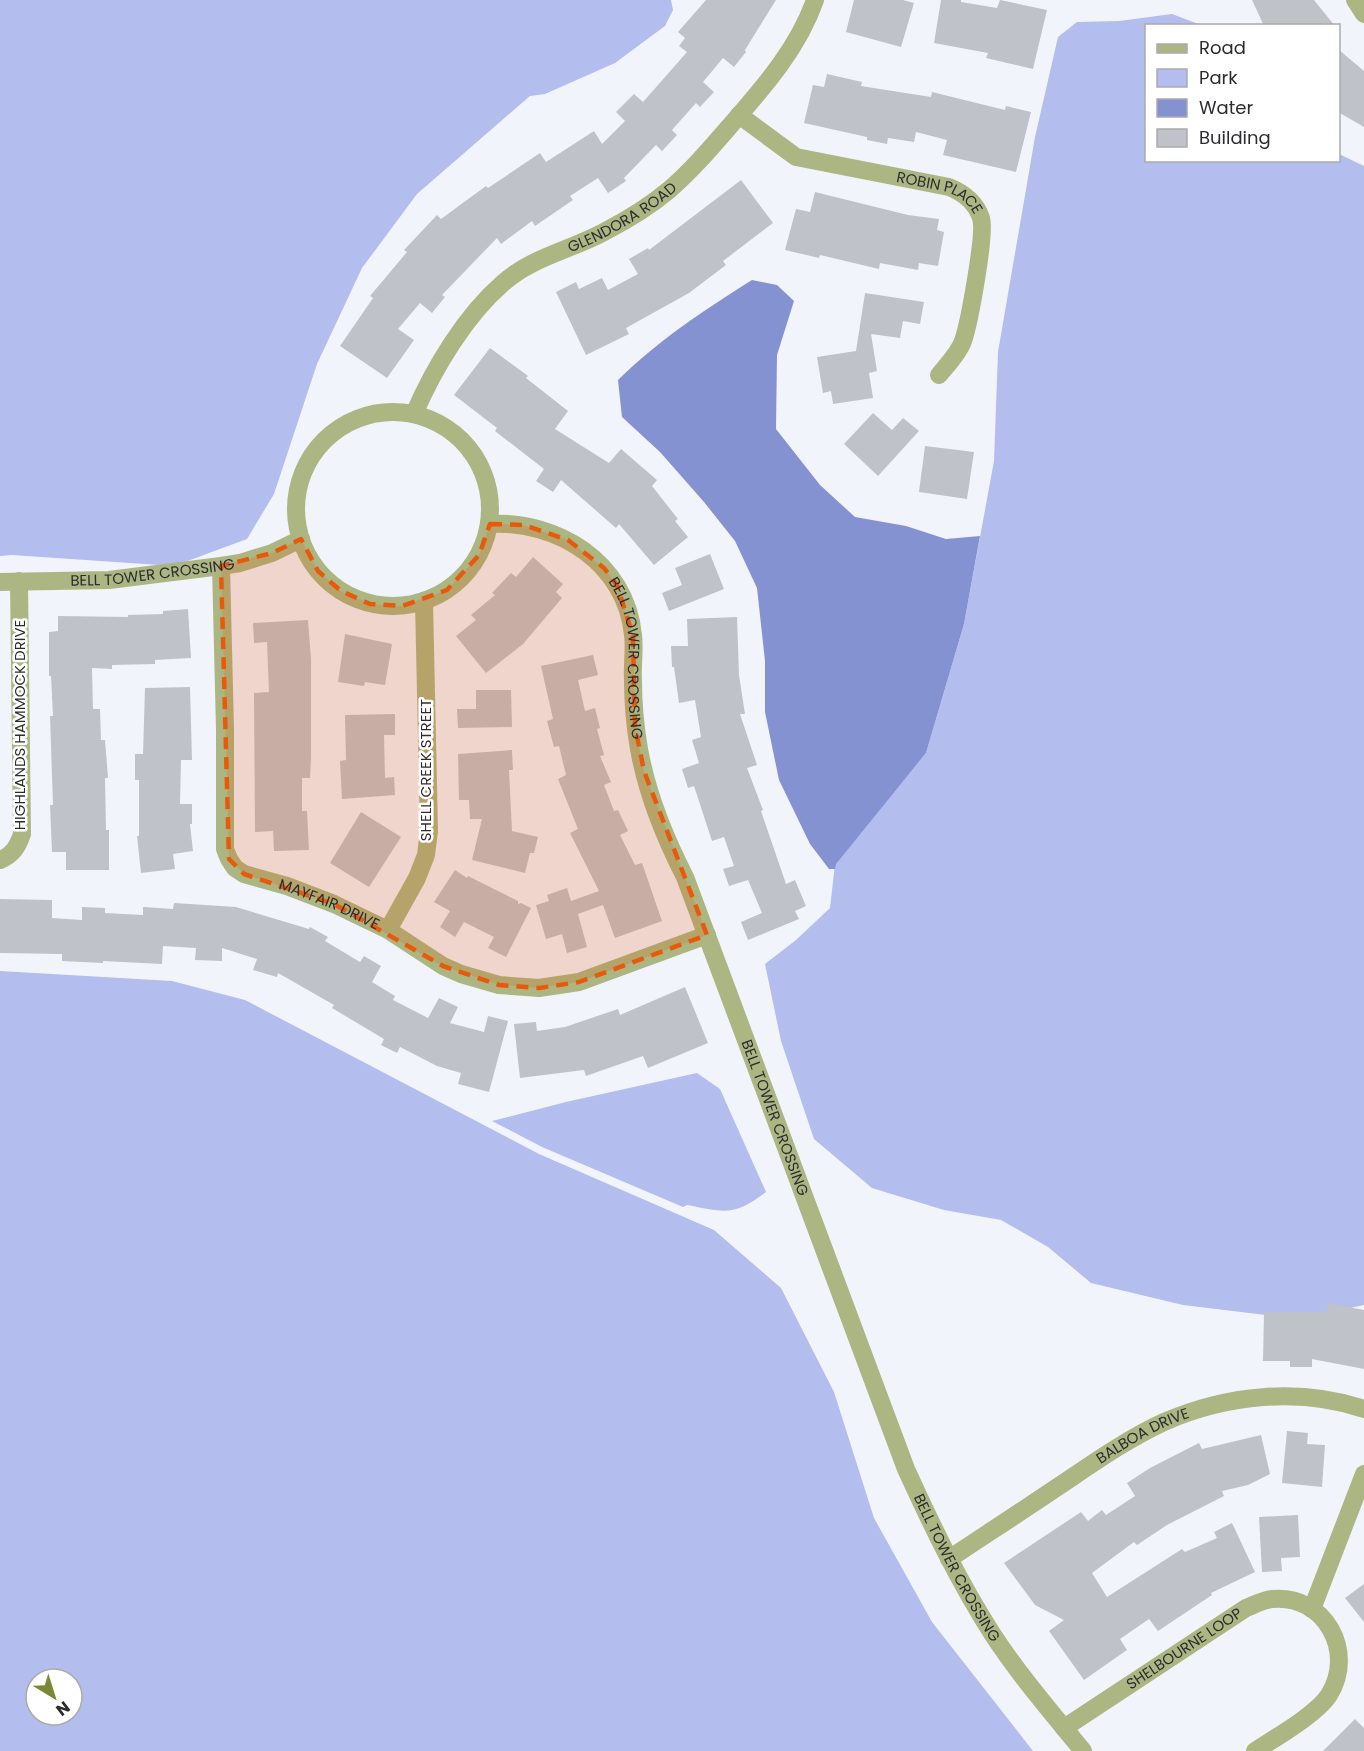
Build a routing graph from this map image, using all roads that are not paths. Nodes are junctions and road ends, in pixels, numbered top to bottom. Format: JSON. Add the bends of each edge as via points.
{"nodes":[{"id":1,"x":815,"y":0,"type":"edge"},
{"id":2,"x":1355,"y":0,"type":"edge"},
{"id":3,"x":1364,"y":14,"type":"edge"},
{"id":4,"x":739,"y":115,"type":"junction"},
{"id":5,"x":939,"y":375,"type":"dead end"},
{"id":6,"x":414,"y":414,"type":"junction"},
{"id":7,"x":490,"y":524,"type":"junction"},
{"id":8,"x":301,"y":539,"type":"junction"},
{"id":9,"x":221,"y":566,"type":"junction"},
{"id":10,"x":19,"y":581,"type":"junction"},
{"id":11,"x":0,"y":582,"type":"edge"},
{"id":12,"x":424,"y":601,"type":"junction"},
{"id":13,"x":0,"y":860,"type":"edge"},
{"id":14,"x":388,"y":930,"type":"junction"},
{"id":15,"x":707,"y":935,"type":"junction"},
{"id":16,"x":1364,"y":1409,"type":"edge"},
{"id":17,"x":1364,"y":1474,"type":"edge"},
{"id":18,"x":949,"y":1559,"type":"junction"},
{"id":19,"x":1312,"y":1609,"type":"junction"},
{"id":20,"x":1064,"y":1728,"type":"junction"},
{"id":21,"x":1083,"y":1751,"type":"edge"},
{"id":22,"x":1255,"y":1751,"type":"edge"}],
"edges":[{"from":1,"to":4,"type":"street","name":"GLENDORA ROAD","via":[[799,36]]},
{"from":2,"to":3,"type":"street"},
{"from":4,"to":5,"type":"street","name":"ROBIN PLACE","via":[[796,157],[949,187],[973,203],[983,230],[970,315],[963,344]]},
{"from":4,"to":6,"type":"street","name":"GLENDORA ROAD","via":[[687,173],[647,206],[603,233],[534,262],[504,281],[461,332],[431,377]]},
{"from":6,"to":7,"type":"street","via":[[447,427],[469,447],[484,476]]},
{"from":6,"to":8,"type":"street","via":[[389,411],[359,417],[322,443],[300,483],[296,513]]},
{"from":7,"to":12,"type":"street","via":[[471,568],[447,590]]},
{"from":7,"to":15,"type":"street","name":"BELL TOWER CROSSING","via":[[524,525],[568,540],[604,568],[622,594],[633,636],[635,726],[644,771],[665,836]]},
{"from":8,"to":9,"type":"street","name":"BELL TOWER CROSSING","via":[[272,553]]},
{"from":8,"to":12,"type":"street","via":[[318,571],[356,599],[386,606]]},
{"from":9,"to":10,"type":"street","name":"BELL TOWER CROSSING","via":[[109,580]]},
{"from":9,"to":14,"type":"street","name":"MAYFAIR DRIVE","via":[[225,849],[229,859],[244,874],[334,904]]},
{"from":10,"to":11,"type":"street","name":"BELL TOWER CROSSING"},
{"from":10,"to":13,"type":"street","name":"HIGHLANDS HAMMOCK DRIVE","via":[[22,834],[13,852]]},
{"from":12,"to":14,"type":"street","name":"SHELL CREEK STREET","via":[[429,831],[426,855],[417,878]]},
{"from":14,"to":15,"type":"street","name":"MAYFAIR DRIVE","via":[[461,974],[500,985],[539,988],[598,976]]},
{"from":15,"to":18,"type":"street","name":"BELL TOWER CROSSING","via":[[906,1469]]},
{"from":16,"to":18,"type":"street","name":"BALBOA DRIVE","via":[[1314,1398],[1270,1396],[1226,1402],[1183,1414],[1103,1457]]},
{"from":17,"to":19,"type":"street"},
{"from":18,"to":20,"type":"street","name":"BELL TOWER CROSSING","via":[[993,1635]]},
{"from":19,"to":20,"type":"street","name":"SHELBOURNE LOOP","via":[[1274,1599],[1246,1608]]},
{"from":19,"to":22,"type":"street","via":[[1335,1638],[1340,1658],[1338,1677],[1324,1703]]},
{"from":20,"to":21,"type":"street","name":"BELL TOWER CROSSING"}]}
